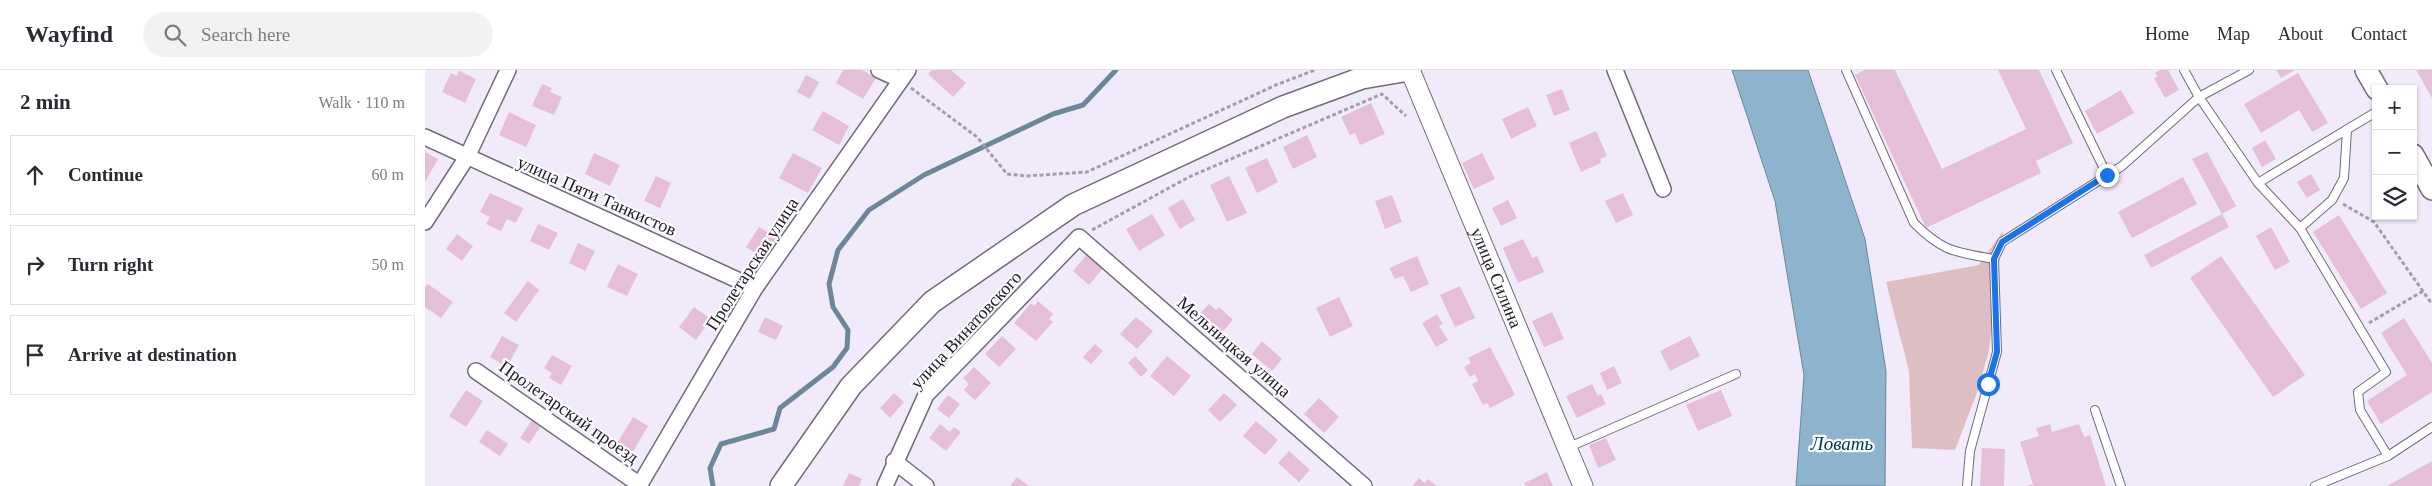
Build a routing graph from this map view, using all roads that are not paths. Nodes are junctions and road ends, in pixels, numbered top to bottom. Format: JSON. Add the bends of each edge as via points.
{"nodes":[{"id":1,"x":508,"y":70,"type":"edge"},
{"id":2,"x":879,"y":70,"type":"edge"},
{"id":3,"x":1409,"y":70,"type":"edge"},
{"id":4,"x":1615,"y":70,"type":"edge"},
{"id":5,"x":1846,"y":70,"type":"edge"},
{"id":6,"x":2056,"y":70,"type":"edge"},
{"id":7,"x":2184,"y":70,"type":"edge"},
{"id":8,"x":2249,"y":70,"type":"edge"},
{"id":9,"x":2366,"y":70,"type":"edge"},
{"id":10,"x":904,"y":75,"type":"edge"},
{"id":11,"x":2375,"y":85,"type":"edge"},
{"id":12,"x":2199,"y":97,"type":"junction"},
{"id":13,"x":2372,"y":114,"type":"edge"},
{"id":14,"x":2347,"y":130,"type":"junction"},
{"id":15,"x":425,"y":137,"type":"edge"},
{"id":16,"x":467,"y":158,"type":"junction"},
{"id":17,"x":2417,"y":162,"type":"edge"},
{"id":18,"x":2107,"y":175,"type":"junction"},
{"id":19,"x":2258,"y":183,"type":"junction"},
{"id":20,"x":1663,"y":189,"type":"dead end"},
{"id":21,"x":2432,"y":189,"type":"edge"},
{"id":22,"x":425,"y":222,"type":"edge"},
{"id":23,"x":2300,"y":228,"type":"junction"},
{"id":24,"x":1079,"y":237,"type":"joint"},
{"id":25,"x":1994,"y":259,"type":"junction"},
{"id":26,"x":755,"y":288,"type":"junction"},
{"id":27,"x":477,"y":371,"type":"dead end"},
{"id":28,"x":1736,"y":374,"type":"dead end"},
{"id":29,"x":2095,"y":410,"type":"dead end"},
{"id":30,"x":2432,"y":427,"type":"edge"},
{"id":31,"x":1567,"y":448,"type":"junction"},
{"id":32,"x":2388,"y":456,"type":"junction"},
{"id":33,"x":894,"y":461,"type":"junction"},
{"id":34,"x":640,"y":485,"type":"edge"},
{"id":35,"x":781,"y":486,"type":"edge"},
{"id":36,"x":885,"y":486,"type":"edge"},
{"id":37,"x":926,"y":486,"type":"edge"},
{"id":38,"x":1364,"y":486,"type":"edge"},
{"id":39,"x":1583,"y":486,"type":"edge"},
{"id":40,"x":1967,"y":486,"type":"edge"},
{"id":41,"x":2121,"y":486,"type":"edge"},
{"id":42,"x":2315,"y":486,"type":"edge"}],
"edges":[{"from":1,"to":16,"type":"street"},
{"from":2,"to":10,"type":"street"},
{"from":3,"to":31,"type":"street","name":"улица Силина"},
{"from":3,"to":35,"type":"main road","via":[[1363,78],[1283,107],[1073,205],[932,302],[851,386]]},
{"from":4,"to":20,"type":"street"},
{"from":5,"to":25,"type":"lane","via":[[1914,223],[1951,252]]},
{"from":6,"to":18,"type":"lane"},
{"from":7,"to":12,"type":"lane"},
{"from":8,"to":12,"type":"lane"},
{"from":9,"to":11,"type":"main road"},
{"from":10,"to":26,"type":"street","name":"Пролетарская улица"},
{"from":12,"to":18,"type":"lane","via":[[2122,166]]},
{"from":12,"to":19,"type":"lane"},
{"from":13,"to":14,"type":"lane"},
{"from":14,"to":19,"type":"lane"},
{"from":14,"to":23,"type":"lane","via":[[2344,178],[2331,200]]},
{"from":15,"to":16,"type":"street","name":"улица Пяти Танкистов"},
{"from":16,"to":22,"type":"street"},
{"from":16,"to":26,"type":"street","name":"улица Пяти Танкистов"},
{"from":17,"to":21,"type":"main road"},
{"from":18,"to":25,"type":"lane","via":[[2002,242]]},
{"from":19,"to":23,"type":"lane"},
{"from":23,"to":32,"type":"lane","via":[[2386,372],[2358,392],[2360,410]]},
{"from":24,"to":33,"type":"street","name":"улица Винатовского","via":[[926,395]]},
{"from":24,"to":38,"type":"street","name":"Мельницкая улица"},
{"from":25,"to":40,"type":"lane","via":[[1997,352],[1970,451]]},
{"from":26,"to":34,"type":"street","name":"Пролетарская улица"},
{"from":27,"to":34,"type":"street","name":"Пролетарский проезд"},
{"from":28,"to":31,"type":"lane"},
{"from":29,"to":41,"type":"lane"},
{"from":30,"to":32,"type":"lane"},
{"from":31,"to":39,"type":"street","name":"улица Силина"},
{"from":32,"to":42,"type":"lane"},
{"from":33,"to":36,"type":"street","name":"улица Винатовского"},
{"from":33,"to":37,"type":"street"}]}
